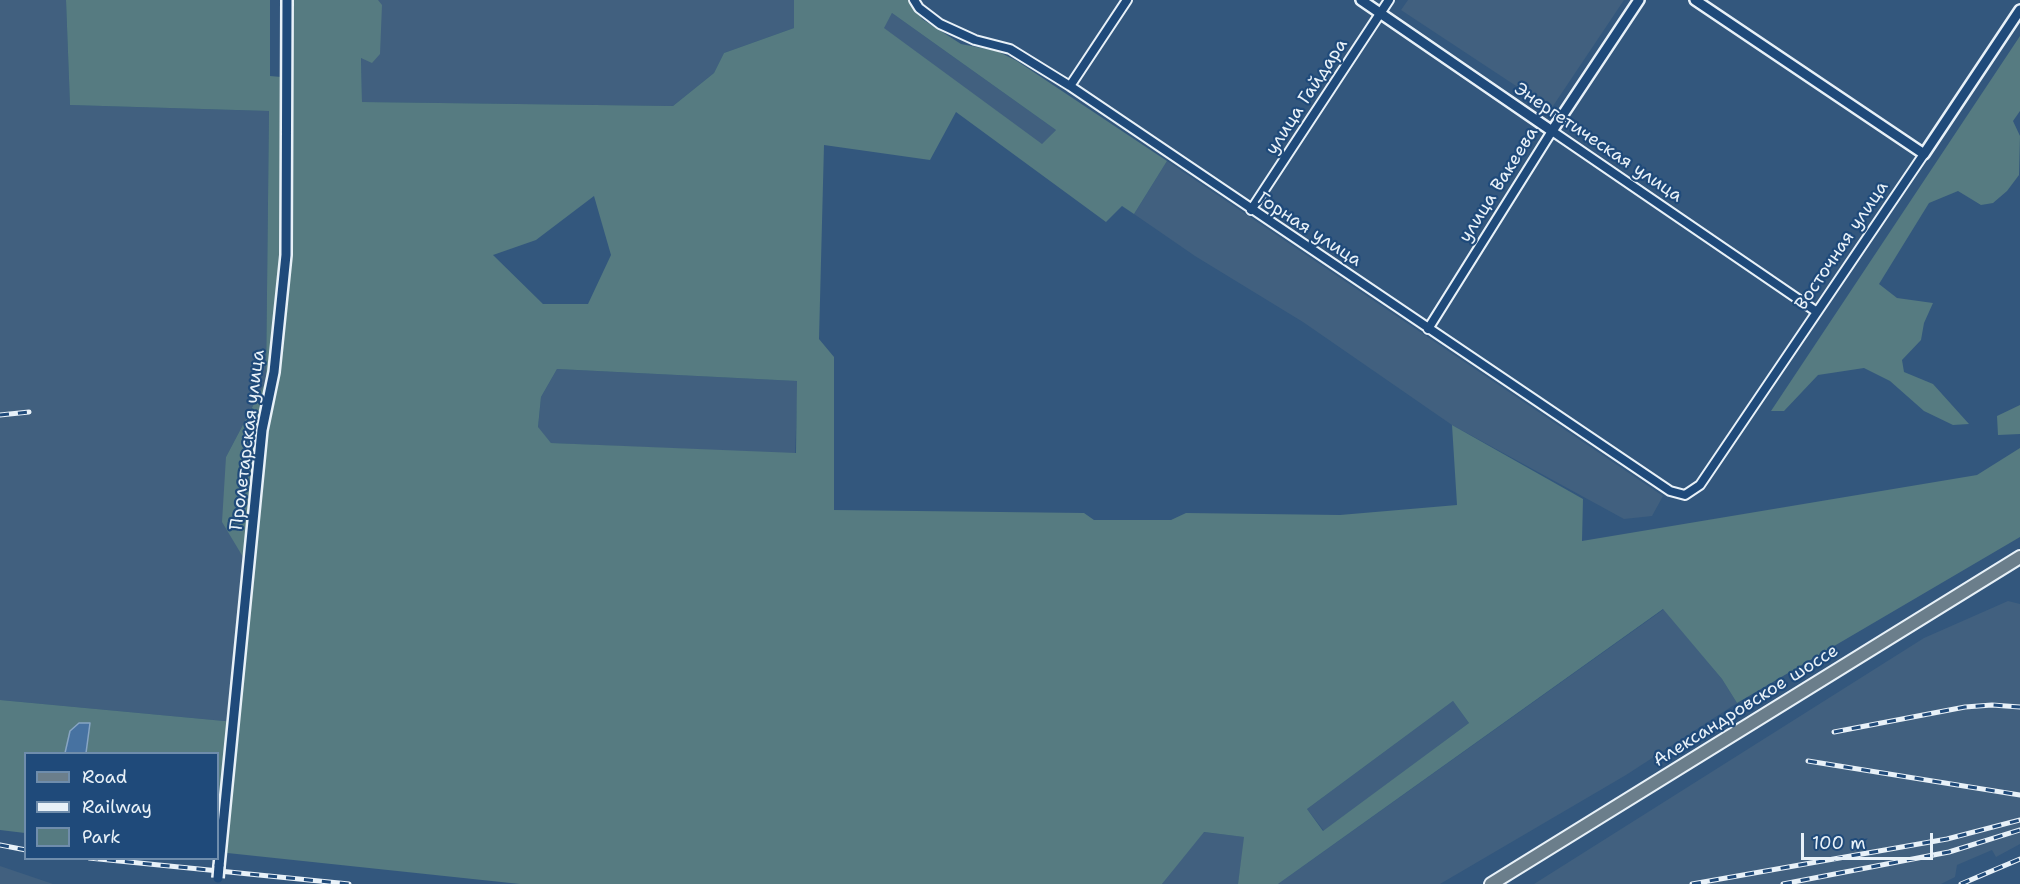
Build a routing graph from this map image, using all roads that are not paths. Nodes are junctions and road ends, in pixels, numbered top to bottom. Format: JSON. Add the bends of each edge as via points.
{"nodes":[{"id":1,"x":287,"y":0,"type":"edge"},
{"id":2,"x":914,"y":0,"type":"edge"},
{"id":3,"x":1126,"y":0,"type":"edge"},
{"id":4,"x":1361,"y":0,"type":"edge"},
{"id":5,"x":1389,"y":0,"type":"edge"},
{"id":6,"x":1639,"y":0,"type":"edge"},
{"id":7,"x":1695,"y":0,"type":"edge"},
{"id":8,"x":2020,"y":10,"type":"edge"},
{"id":9,"x":1380,"y":13,"type":"junction"},
{"id":10,"x":1070,"y":86,"type":"junction"},
{"id":11,"x":1551,"y":132,"type":"junction"},
{"id":12,"x":1924,"y":154,"type":"junction"},
{"id":13,"x":1251,"y":210,"type":"junction"},
{"id":14,"x":1817,"y":312,"type":"junction"},
{"id":15,"x":1428,"y":329,"type":"junction"},
{"id":16,"x":1685,"y":495,"type":"joint"},
{"id":17,"x":2020,"y":557,"type":"edge"},
{"id":18,"x":218,"y":881,"type":"edge"},
{"id":19,"x":1491,"y":884,"type":"edge"}],
"edges":[{"from":1,"to":18,"type":"street","name":"Пролетарская улица","bridge":true,"via":[[286,255],[274,372],[262,430]]},
{"from":2,"to":10,"type":"street","name":"Горная улица","via":[[940,24],[975,40],[1010,49]]},
{"from":3,"to":10,"type":"street"},
{"from":4,"to":9,"type":"street","name":"Энергетическая улица"},
{"from":5,"to":9,"type":"street","name":"улица Гайдара"},
{"from":6,"to":11,"type":"street","name":"улица Вакеева"},
{"from":7,"to":12,"type":"street"},
{"from":8,"to":12,"type":"street","name":"Восточная улица"},
{"from":9,"to":11,"type":"street","name":"Энергетическая улица"},
{"from":9,"to":13,"type":"street","name":"улица Гайдара"},
{"from":10,"to":13,"type":"street","name":"Горная улица"},
{"from":11,"to":14,"type":"street","name":"Энергетическая улица"},
{"from":11,"to":15,"type":"street","name":"улица Вакеева"},
{"from":12,"to":14,"type":"street","name":"Восточная улица"},
{"from":13,"to":15,"type":"street","name":"Горная улица"},
{"from":14,"to":16,"type":"street","name":"Восточная улица","via":[[1700,485]]},
{"from":15,"to":16,"type":"street","name":"Горная улица","via":[[1670,491]]},
{"from":17,"to":19,"type":"main road","name":"Александровское шоссе"}]}
